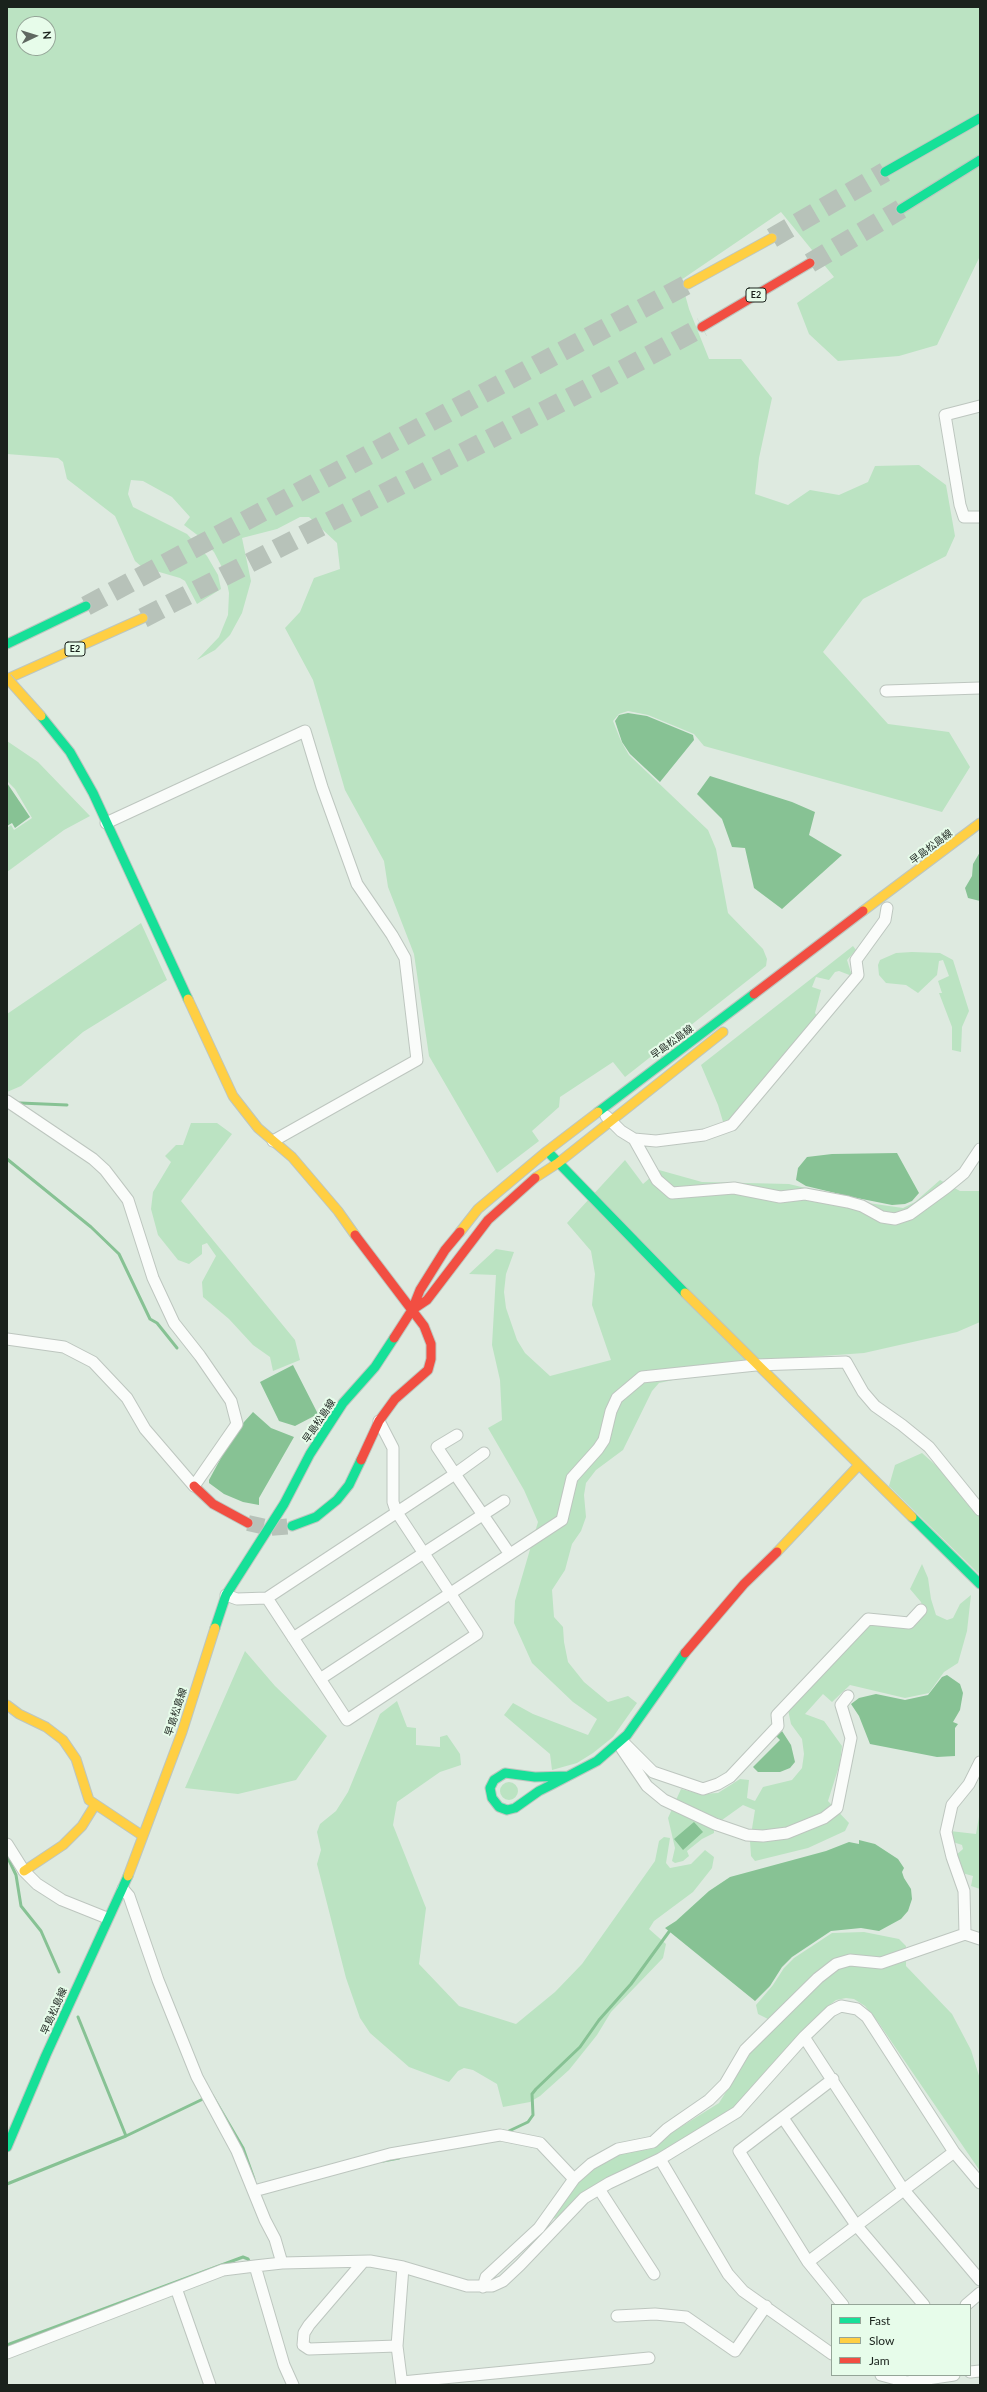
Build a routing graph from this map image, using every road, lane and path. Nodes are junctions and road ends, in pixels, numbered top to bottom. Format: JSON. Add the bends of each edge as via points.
{"nodes":[{"id":1,"x":980,"y":118,"type":"edge"},
{"id":2,"x":980,"y":160,"type":"edge"},
{"id":3,"x":885,"y":172,"type":"tunnel mouth"},
{"id":4,"x":901,"y":209,"type":"tunnel mouth"},
{"id":5,"x":772,"y":238,"type":"tunnel mouth"},
{"id":6,"x":810,"y":263,"type":"tunnel mouth"},
{"id":7,"x":688,"y":284,"type":"tunnel mouth"},
{"id":8,"x":702,"y":327,"type":"tunnel mouth"},
{"id":9,"x":980,"y":406,"type":"edge"},
{"id":10,"x":980,"y":517,"type":"edge"},
{"id":11,"x":86,"y":606,"type":"tunnel mouth"},
{"id":12,"x":143,"y":618,"type":"tunnel mouth"},
{"id":13,"x":7,"y":644,"type":"edge"},
{"id":14,"x":7,"y":679,"type":"edge"},
{"id":15,"x":980,"y":688,"type":"edge"},
{"id":16,"x":886,"y":691,"type":"dead end"},
{"id":17,"x":106,"y":823,"type":"junction"},
{"id":18,"x":980,"y":823,"type":"edge"},
{"id":19,"x":890,"y":906,"type":"joint"},
{"id":20,"x":873,"y":919,"type":"dead end"},
{"id":21,"x":730,"y":1027,"type":"dead end"},
{"id":22,"x":7,"y":1101,"type":"edge"},
{"id":23,"x":600,"y":1109,"type":"junction"},
{"id":24,"x":610,"y":1121,"type":"junction"},
{"id":25,"x":634,"y":1139,"type":"junction"},
{"id":26,"x":273,"y":1141,"type":"junction"},
{"id":27,"x":980,"y":1149,"type":"edge"},
{"id":28,"x":547,"y":1151,"type":"junction"},
{"id":29,"x":558,"y":1163,"type":"junction"},
{"id":30,"x":412,"y":1310,"type":"junction"},
{"id":31,"x":7,"y":1339,"type":"edge"},
{"id":32,"x":756,"y":1365,"type":"junction"},
{"id":33,"x":379,"y":1422,"type":"junction"},
{"id":34,"x":457,"y":1435,"type":"dead end"},
{"id":35,"x":484,"y":1453,"type":"dead end"},
{"id":36,"x":858,"y":1466,"type":"junction"},
{"id":37,"x":455,"y":1474,"type":"junction"},
{"id":38,"x":194,"y":1486,"type":"junction"},
{"id":39,"x":504,"y":1501,"type":"dead end"},
{"id":40,"x":980,"y":1510,"type":"edge"},
{"id":41,"x":396,"y":1511,"type":"junction"},
{"id":42,"x":483,"y":1515,"type":"junction"},
{"id":43,"x":248,"y":1523,"type":"tunnel mouth"},
{"id":44,"x":292,"y":1526,"type":"tunnel mouth"},
{"id":45,"x":423,"y":1552,"type":"junction"},
{"id":46,"x":509,"y":1553,"type":"junction"},
{"id":47,"x":980,"y":1584,"type":"edge"},
{"id":48,"x":449,"y":1592,"type":"junction"},
{"id":49,"x":226,"y":1595,"type":"junction"},
{"id":50,"x":267,"y":1598,"type":"junction"},
{"id":51,"x":921,"y":1610,"type":"dead end"},
{"id":52,"x":293,"y":1638,"type":"junction"},
{"id":53,"x":320,"y":1679,"type":"junction"},
{"id":54,"x":848,"y":1696,"type":"dead end"},
{"id":55,"x":7,"y":1706,"type":"edge"},
{"id":56,"x":620,"y":1743,"type":"junction"},
{"id":57,"x":980,"y":1762,"type":"edge"},
{"id":58,"x":568,"y":1776,"type":"junction"},
{"id":59,"x":95,"y":1805,"type":"junction"},
{"id":60,"x":142,"y":1836,"type":"junction"},
{"id":61,"x":7,"y":1844,"type":"edge"},
{"id":62,"x":24,"y":1871,"type":"junction"},
{"id":63,"x":123,"y":1889,"type":"junction"},
{"id":64,"x":107,"y":1918,"type":"junction"},
{"id":65,"x":965,"y":1934,"type":"junction"},
{"id":66,"x":980,"y":1939,"type":"edge"},
{"id":67,"x":804,"y":2037,"type":"junction"},
{"id":68,"x":833,"y":2079,"type":"junction"},
{"id":69,"x":783,"y":2118,"type":"junction"},
{"id":70,"x":7,"y":2147,"type":"edge"},
{"id":71,"x":954,"y":2152,"type":"junction"},
{"id":72,"x":660,"y":2159,"type":"junction"},
{"id":73,"x":574,"y":2179,"type":"junction"},
{"id":74,"x":980,"y":2183,"type":"edge"},
{"id":75,"x":599,"y":2189,"type":"junction"},
{"id":76,"x":903,"y":2189,"type":"junction"},
{"id":77,"x":254,"y":2191,"type":"junction"},
{"id":78,"x":856,"y":2225,"type":"junction"},
{"id":79,"x":363,"y":2262,"type":"junction"},
{"id":80,"x":808,"y":2262,"type":"junction"},
{"id":81,"x":282,"y":2263,"type":"junction"},
{"id":82,"x":253,"y":2266,"type":"junction"},
{"id":83,"x":403,"y":2267,"type":"junction"},
{"id":84,"x":654,"y":2274,"type":"dead end"},
{"id":85,"x":980,"y":2280,"type":"edge"},
{"id":86,"x":483,"y":2287,"type":"junction"},
{"id":87,"x":176,"y":2288,"type":"junction"},
{"id":88,"x":980,"y":2293,"type":"edge"},
{"id":89,"x":842,"y":2304,"type":"edge"},
{"id":90,"x":923,"y":2304,"type":"edge"},
{"id":91,"x":967,"y":2304,"type":"edge"},
{"id":92,"x":766,"y":2306,"type":"junction"},
{"id":93,"x":617,"y":2316,"type":"dead end"},
{"id":94,"x":397,"y":2346,"type":"junction"},
{"id":95,"x":7,"y":2353,"type":"edge"},
{"id":96,"x":831,"y":2353,"type":"edge"},
{"id":97,"x":649,"y":2358,"type":"dead end"},
{"id":98,"x":886,"y":2376,"type":"edge"},
{"id":99,"x":947,"y":2376,"type":"edge"},
{"id":100,"x":458,"y":2381,"type":"edge"},
{"id":101,"x":402,"y":2383,"type":"edge"},
{"id":102,"x":210,"y":2385,"type":"edge"},
{"id":103,"x":293,"y":2385,"type":"edge"}],
"edges":[{"from":1,"to":3,"type":"main road"},
{"from":2,"to":4,"type":"main road"},
{"from":5,"to":7,"type":"main road"},
{"from":6,"to":8,"type":"main road","number":"E2"},
{"from":9,"to":10,"type":"street","via":[[945,415],[964,517]]},
{"from":11,"to":13,"type":"main road"},
{"from":12,"to":14,"type":"main road","number":"E2"},
{"from":14,"to":17,"type":"main road","bridge":true,"via":[[61,740],[82,771]]},
{"from":15,"to":16,"type":"street"},
{"from":17,"to":26,"type":"main road","via":[[226,1082],[244,1112]]},
{"from":17,"to":26,"type":"street","via":[[305,731],[357,884],[405,958],[417,1060]]},
{"from":18,"to":23,"type":"main road","name":"早島松島線"},
{"from":19,"to":20,"type":"main road"},
{"from":19,"to":25,"type":"street","via":[[886,920],[856,960],[858,975],[732,1125],[704,1135],[676,1140]]},
{"from":21,"to":24,"type":"main road","name":"早島松島線"},
{"from":22,"to":38,"type":"street","via":[[93,1159],[128,1200],[153,1278],[174,1323],[230,1401],[237,1424]]},
{"from":23,"to":24,"type":"street"},
{"from":23,"to":28,"type":"main road","name":"早島松島線"},
{"from":24,"to":25,"type":"street"},
{"from":24,"to":29,"type":"main road","name":"早島松島線"},
{"from":25,"to":27,"type":"street","via":[[657,1180],[672,1193],[734,1188],[780,1197],[805,1194],[848,1202],[882,1217],[895,1219],[910,1214],[964,1173]]},
{"from":26,"to":30,"type":"main road","via":[[292,1157],[338,1211]]},
{"from":28,"to":29,"type":"main road"},
{"from":28,"to":30,"type":"main road","name":"早島松島線","via":[[478,1209],[445,1250],[420,1290]]},
{"from":29,"to":30,"type":"main road","name":"早島松島線","via":[[526,1184],[488,1220],[427,1300]]},
{"from":29,"to":32,"type":"main road"},
{"from":30,"to":33,"type":"main road","via":[[424,1326],[431,1344],[428,1370],[395,1399]]},
{"from":30,"to":49,"type":"main road","name":"早島松島線","via":[[374,1367],[343,1403],[310,1454],[284,1504]]},
{"from":31,"to":38,"type":"street","via":[[64,1347],[93,1362],[127,1398],[145,1429]]},
{"from":32,"to":36,"type":"main road"},
{"from":32,"to":40,"type":"street","via":[[846,1362],[863,1392],[875,1406],[929,1447]]},
{"from":32,"to":46,"type":"street","via":[[642,1378],[621,1393],[611,1412],[604,1440],[572,1478],[562,1520]]},
{"from":33,"to":41,"type":"street","via":[[393,1448],[393,1502]]},
{"from":33,"to":44,"type":"main road","via":[[354,1474],[337,1500],[316,1517]]},
{"from":34,"to":37,"type":"street","via":[[437,1447]]},
{"from":35,"to":37,"type":"street"},
{"from":36,"to":47,"type":"main road"},
{"from":36,"to":56,"type":"main road","via":[[722,1609],[685,1653]]},
{"from":37,"to":41,"type":"street"},
{"from":37,"to":42,"type":"street"},
{"from":38,"to":43,"type":"main road","via":[[213,1504]]},
{"from":39,"to":42,"type":"street"},
{"from":41,"to":45,"type":"street"},
{"from":41,"to":50,"type":"street"},
{"from":42,"to":45,"type":"street"},
{"from":42,"to":46,"type":"street"},
{"from":45,"to":48,"type":"street"},
{"from":45,"to":52,"type":"street"},
{"from":46,"to":48,"type":"street"},
{"from":48,"to":53,"type":"street"},
{"from":48,"to":53,"type":"street","via":[[477,1634],[347,1720]]},
{"from":49,"to":50,"type":"street","via":[[238,1599]]},
{"from":49,"to":60,"type":"main road","name":"早島松島線","via":[[182,1732]]},
{"from":50,"to":52,"type":"street"},
{"from":51,"to":56,"type":"street","via":[[910,1623],[868,1619],[777,1715],[778,1726],[730,1777],[718,1784],[703,1788],[653,1772]]},
{"from":52,"to":53,"type":"street"},
{"from":54,"to":56,"type":"street","via":[[841,1705],[851,1738],[837,1808],[824,1818],[787,1833],[747,1835],[715,1824],[664,1800],[647,1786]]},
{"from":55,"to":59,"type":"main road","via":[[46,1727],[63,1740],[76,1759],[89,1800]]},
{"from":56,"to":58,"type":"main road","via":[[597,1761]]},
{"from":57,"to":65,"type":"street","via":[[969,1784],[952,1805],[946,1832],[964,1891]]},
{"from":58,"to":58,"type":"main road","via":[[539,1791],[515,1808],[504,1809],[492,1798],[490,1788],[494,1780],[505,1773],[535,1777]]},
{"from":59,"to":60,"type":"main road"},
{"from":59,"to":62,"type":"main road","via":[[82,1826],[63,1845]]},
{"from":60,"to":63,"type":"main road","name":"早島松島線"},
{"from":61,"to":62,"type":"street"},
{"from":62,"to":64,"type":"street","via":[[37,1884],[62,1900]]},
{"from":63,"to":64,"type":"main road","name":"早島松島線"},
{"from":63,"to":77,"type":"street","via":[[130,1896],[158,1980],[197,2077],[238,2151]]},
{"from":64,"to":70,"type":"main road","name":"早島松島線"},
{"from":65,"to":66,"type":"street"},
{"from":65,"to":73,"type":"street","via":[[881,1963],[850,1960],[836,1964],[818,1978],[744,2050],[725,2084],[709,2100],[667,2129],[654,2142],[618,2150],[591,2164]]},
{"from":67,"to":68,"type":"street"},
{"from":67,"to":71,"type":"street","via":[[831,2010],[841,2006],[857,2009],[867,2017]]},
{"from":67,"to":72,"type":"street","via":[[737,2112]]},
{"from":68,"to":69,"type":"street"},
{"from":68,"to":76,"type":"street"},
{"from":69,"to":78,"type":"street"},
{"from":69,"to":80,"type":"street","via":[[739,2151]]},
{"from":71,"to":74,"type":"street"},
{"from":71,"to":76,"type":"street"},
{"from":72,"to":75,"type":"street"},
{"from":72,"to":92,"type":"street","via":[[728,2274],[743,2291]]},
{"from":73,"to":77,"type":"street","via":[[540,2143],[500,2135],[390,2154]]},
{"from":73,"to":86,"type":"street","via":[[539,2228],[486,2277]]},
{"from":75,"to":84,"type":"street"},
{"from":75,"to":86,"type":"street","via":[[584,2198],[503,2281]]},
{"from":76,"to":78,"type":"street"},
{"from":76,"to":85,"type":"street"},
{"from":77,"to":81,"type":"street","via":[[276,2239]]},
{"from":78,"to":80,"type":"street"},
{"from":78,"to":90,"type":"street"},
{"from":79,"to":81,"type":"street"},
{"from":79,"to":83,"type":"street"},
{"from":79,"to":94,"type":"street","via":[[309,2325],[304,2333],[303,2345],[309,2349]]},
{"from":80,"to":89,"type":"street"},
{"from":81,"to":82,"type":"street"},
{"from":82,"to":87,"type":"street","via":[[223,2270]]},
{"from":82,"to":103,"type":"street","via":[[284,2365]]},
{"from":83,"to":86,"type":"street","via":[[467,2286]]},
{"from":83,"to":94,"type":"street"},
{"from":87,"to":95,"type":"street"},
{"from":87,"to":102,"type":"street"},
{"from":88,"to":91,"type":"street"},
{"from":92,"to":93,"type":"street","via":[[735,2351],[686,2317],[655,2314]]},
{"from":92,"to":96,"type":"street"},
{"from":94,"to":101,"type":"street"},
{"from":97,"to":100,"type":"street"},
{"from":98,"to":99,"type":"street","via":[[907,2382]]},
{"from":100,"to":101,"type":"street"}]}
